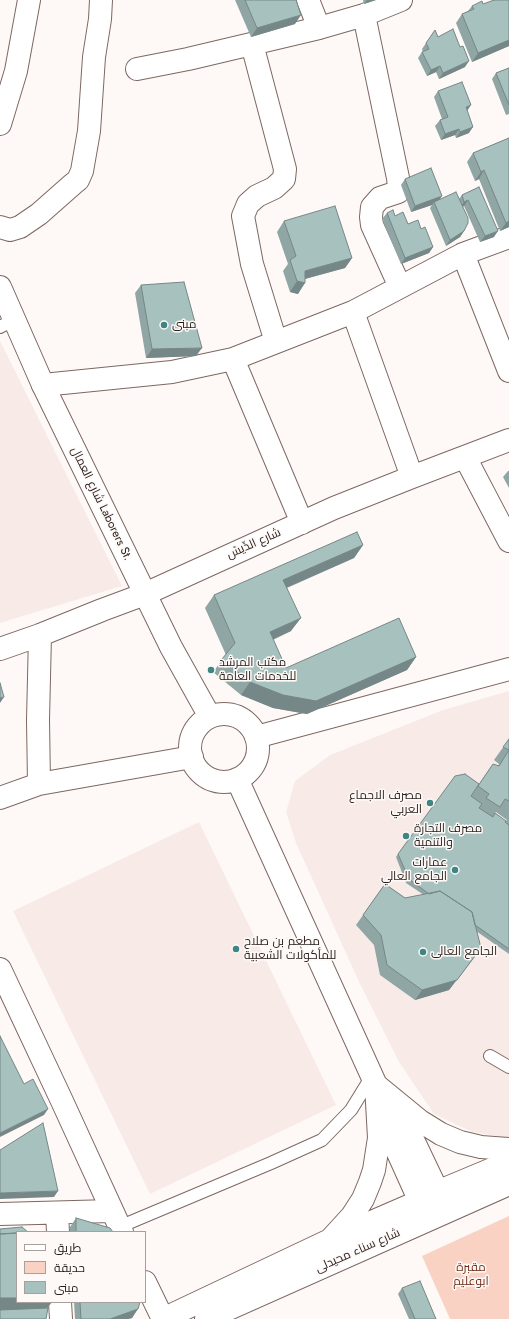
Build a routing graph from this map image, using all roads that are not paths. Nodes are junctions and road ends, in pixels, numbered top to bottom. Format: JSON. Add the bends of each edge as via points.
{"nodes":[{"id":1,"x":29,"y":0,"type":"edge"},
{"id":2,"x":101,"y":0,"type":"edge"},
{"id":3,"x":308,"y":0,"type":"edge"},
{"id":4,"x":401,"y":0,"type":"edge"},
{"id":5,"x":364,"y":15,"type":"junction"},
{"id":6,"x":319,"y":28,"type":"junction"},
{"id":7,"x":252,"y":44,"type":"junction"},
{"id":8,"x":137,"y":69,"type":"dead end"},
{"id":9,"x":0,"y":124,"type":"edge"},
{"id":10,"x":0,"y":227,"type":"edge"},
{"id":11,"x":509,"y":237,"type":"edge"},
{"id":12,"x":463,"y":254,"type":"junction"},
{"id":13,"x":400,"y":287,"type":"junction"},
{"id":14,"x":1,"y":289,"type":"edge"},
{"id":15,"x":353,"y":312,"type":"junction"},
{"id":16,"x":7,"y":323,"type":"edge"},
{"id":17,"x":276,"y":342,"type":"junction"},
{"id":18,"x":233,"y":359,"type":"junction"},
{"id":19,"x":509,"y":371,"type":"edge"},
{"id":20,"x":43,"y":385,"type":"junction"},
{"id":21,"x":509,"y":440,"type":"edge"},
{"id":22,"x":465,"y":457,"type":"junction"},
{"id":23,"x":412,"y":477,"type":"junction"},
{"id":24,"x":302,"y":523,"type":"junction"},
{"id":25,"x":509,"y":541,"type":"edge"},
{"id":26,"x":145,"y":594,"type":"junction"},
{"id":27,"x":40,"y":635,"type":"junction"},
{"id":28,"x":0,"y":649,"type":"edge"},
{"id":29,"x":509,"y":669,"type":"edge"},
{"id":30,"x":210,"y":717,"type":"junction"},
{"id":31,"x":256,"y":738,"type":"junction"},
{"id":32,"x":192,"y":756,"type":"junction"},
{"id":33,"x":237,"y":779,"type":"junction"},
{"id":34,"x":39,"y":784,"type":"junction"},
{"id":35,"x":0,"y":798,"type":"edge"},
{"id":36,"x":0,"y":969,"type":"edge"},
{"id":37,"x":490,"y":1056,"type":"dead end"},
{"id":38,"x":509,"y":1067,"type":"edge"},
{"id":39,"x":380,"y":1092,"type":"junction"},
{"id":40,"x":509,"y":1149,"type":"edge"},
{"id":41,"x":509,"y":1162,"type":"edge"},
{"id":42,"x":509,"y":1184,"type":"edge"},
{"id":43,"x":433,"y":1206,"type":"junction"},
{"id":44,"x":0,"y":1214,"type":"edge"},
{"id":45,"x":58,"y":1223,"type":"edge"},
{"id":46,"x":117,"y":1223,"type":"edge"},
{"id":47,"x":330,"y":1240,"type":"junction"},
{"id":48,"x":146,"y":1284,"type":"edge"},
{"id":49,"x":60,"y":1303,"type":"edge"},
{"id":50,"x":61,"y":1319,"type":"edge"},
{"id":51,"x":163,"y":1319,"type":"edge"},
{"id":52,"x":206,"y":1319,"type":"edge"}],
"edges":[{"from":1,"to":9,"type":"street","via":[[16,72]]},
{"from":2,"to":10,"type":"street","via":[[89,131],[78,180],[20,227],[10,230]]},
{"from":3,"to":6,"type":"street"},
{"from":4,"to":5,"type":"street"},
{"from":5,"to":6,"type":"street"},
{"from":5,"to":13,"type":"street","via":[[399,188],[398,192],[380,198],[372,207],[372,225]]},
{"from":6,"to":7,"type":"street"},
{"from":7,"to":8,"type":"street"},
{"from":7,"to":17,"type":"street","via":[[285,170],[284,179],[248,204],[243,216],[252,264]]},
{"from":11,"to":12,"type":"street"},
{"from":12,"to":13,"type":"street"},
{"from":12,"to":19,"type":"street"},
{"from":13,"to":15,"type":"street"},
{"from":14,"to":16,"type":"street","name":"شارع العمال Laborers St."},
{"from":15,"to":17,"type":"street"},
{"from":15,"to":23,"type":"street"},
{"from":16,"to":20,"type":"street","name":"شارع العمال Laborers St."},
{"from":17,"to":18,"type":"street"},
{"from":18,"to":20,"type":"street","via":[[172,372]]},
{"from":18,"to":24,"type":"street"},
{"from":20,"to":26,"type":"street","name":"شارع العمال Laborers St."},
{"from":21,"to":22,"type":"street","name":"شارع الدِّيسْ"},
{"from":22,"to":23,"type":"street","name":"شارع الدِّيسْ"},
{"from":22,"to":25,"type":"street"},
{"from":23,"to":24,"type":"street","name":"شارع الدِّيسْ"},
{"from":24,"to":26,"type":"street","name":"شارع الدِّيسْ"},
{"from":26,"to":27,"type":"street","name":"شارع الدِّيسْ"},
{"from":26,"to":30,"type":"street","name":"شارع العمال Laborers St."},
{"from":27,"to":28,"type":"street","name":"شارع الدِّيسْ"},
{"from":27,"to":34,"type":"street"},
{"from":29,"to":31,"type":"street"},
{"from":30,"to":31,"type":"street","via":[[226,714],[242,719],[253,730]]},
{"from":30,"to":32,"type":"street","via":[[196,729],[192,738]]},
{"from":31,"to":33,"type":"street","via":[[258,754],[255,762]]},
{"from":32,"to":33,"type":"street","via":[[201,773],[209,778],[218,781]]},
{"from":32,"to":34,"type":"street"},
{"from":33,"to":39,"type":"street"},
{"from":34,"to":35,"type":"street"},
{"from":36,"to":46,"type":"street"},
{"from":37,"to":38,"type":"lane"},
{"from":39,"to":40,"type":"street","via":[[441,1134],[481,1147]]},
{"from":39,"to":43,"type":"street"},
{"from":39,"to":46,"type":"lane","via":[[351,1110],[322,1140],[272,1163]]},
{"from":39,"to":47,"type":"street","via":[[379,1138],[370,1182],[352,1216]]},
{"from":41,"to":43,"type":"street"},
{"from":42,"to":43,"type":"street","name":"شارع سناء محيدلى"},
{"from":43,"to":47,"type":"street","name":"شارع سناء محيدلى"},
{"from":43,"to":52,"type":"street","name":"شارع سناء محيدلى"},
{"from":44,"to":45,"type":"street"},
{"from":45,"to":46,"type":"street"},
{"from":47,"to":51,"type":"street","name":"شارع سناء محيدلى"},
{"from":48,"to":51,"type":"street"},
{"from":49,"to":50,"type":"street"}]}
